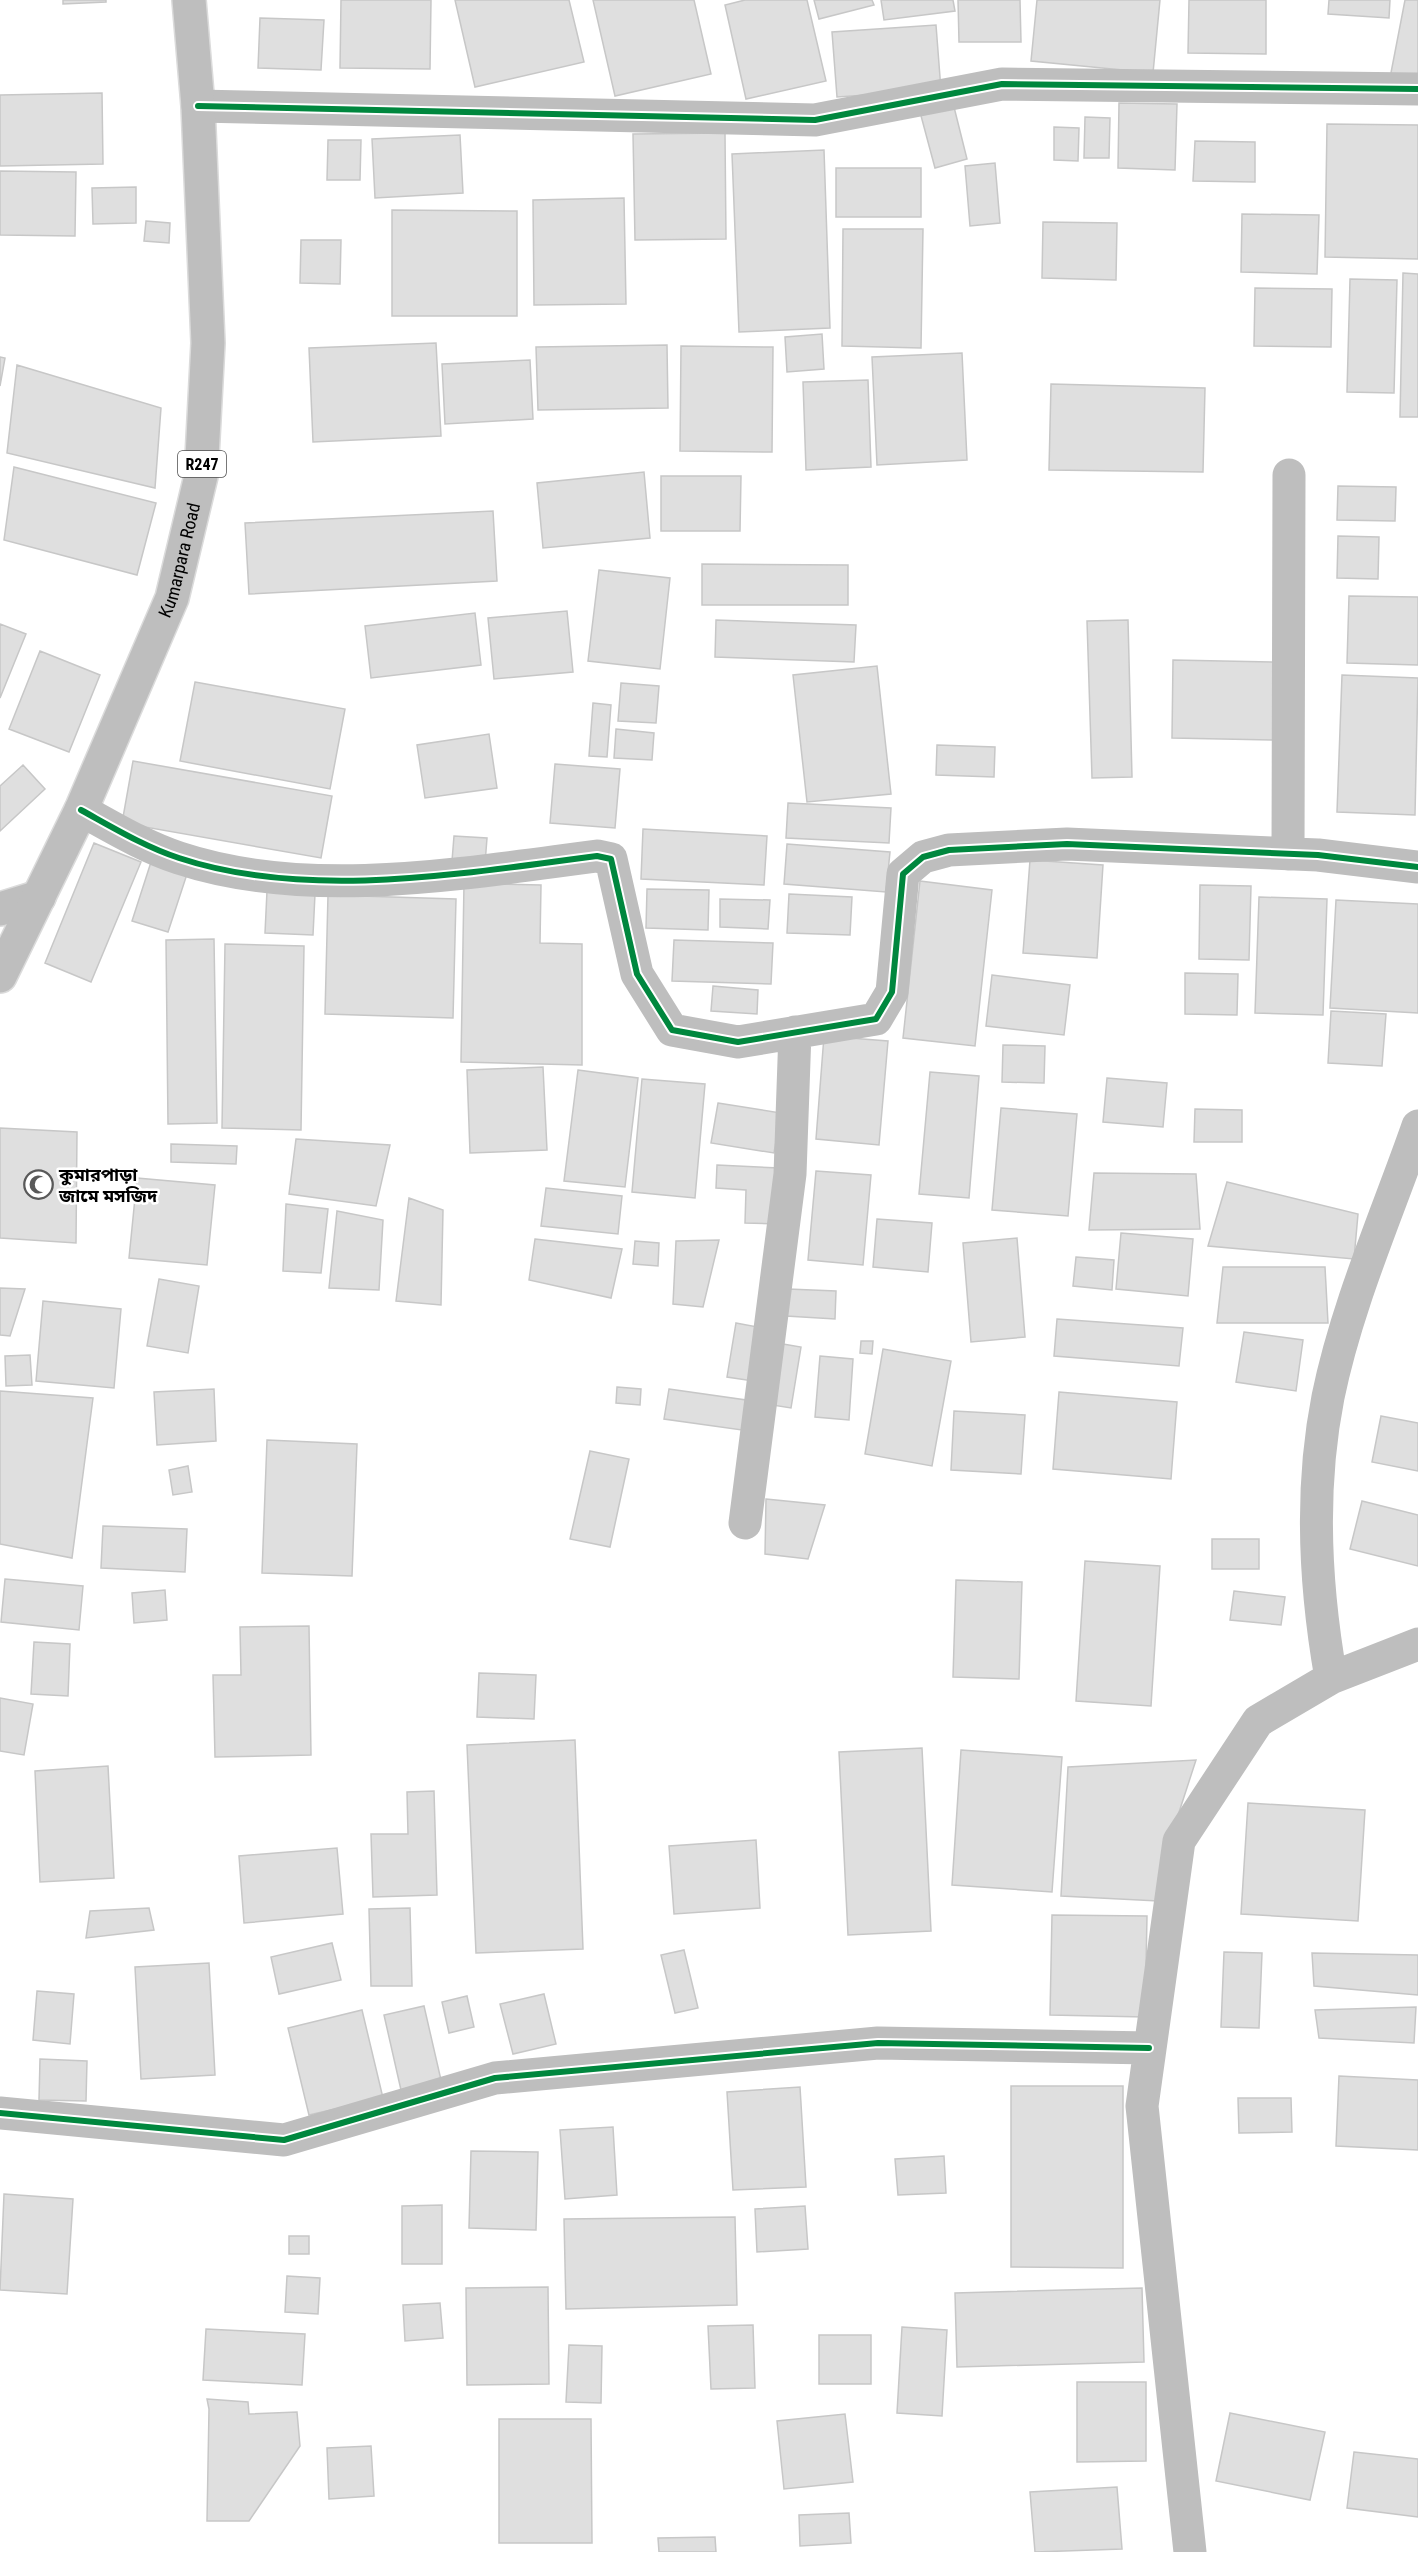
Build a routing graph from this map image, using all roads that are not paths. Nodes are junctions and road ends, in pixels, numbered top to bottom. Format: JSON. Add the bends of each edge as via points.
{"nodes":[{"id":1,"x":189,"y":0,"type":"edge"},
{"id":2,"x":1418,"y":89,"type":"edge"},
{"id":3,"x":198,"y":106,"type":"junction"},
{"id":4,"x":1288,"y":475,"type":"dead end"},
{"id":5,"x":81,"y":810,"type":"junction"},
{"id":6,"x":1288,"y":854,"type":"junction"},
{"id":7,"x":1418,"y":867,"type":"edge"},
{"id":8,"x":39,"y":897,"type":"junction"},
{"id":9,"x":0,"y":909,"type":"edge"},
{"id":10,"x":0,"y":976,"type":"edge"},
{"id":11,"x":795,"y":1032,"type":"junction"},
{"id":12,"x":1418,"y":1125,"type":"edge"},
{"id":13,"x":745,"y":1523,"type":"dead end"},
{"id":14,"x":1418,"y":1644,"type":"edge"},
{"id":15,"x":1331,"y":1678,"type":"junction"},
{"id":16,"x":1149,"y":2048,"type":"junction"},
{"id":17,"x":0,"y":2113,"type":"edge"},
{"id":18,"x":1190,"y":2552,"type":"edge"}],
"edges":[{"from":1,"to":3,"type":"street","name":"Kumarpara Road","number":"R247"},
{"from":2,"to":3,"type":"street","via":[[1002,84],[815,120]]},
{"from":3,"to":5,"type":"street","name":"Kumarpara Road","number":"R247","via":[[208,343],[201,476],[172,598]]},
{"from":4,"to":6,"type":"street"},
{"from":5,"to":8,"type":"street","name":"Kumarpara Road","number":"R247"},
{"from":5,"to":11,"type":"street","via":[[179,858],[253,875],[426,878],[597,856],[611,859],[638,974],[672,1030],[738,1042]]},
{"from":6,"to":7,"type":"street"},
{"from":6,"to":11,"type":"street","via":[[1067,844],[949,850],[923,857],[903,874],[892,992],[876,1019]]},
{"from":8,"to":9,"type":"street"},
{"from":8,"to":10,"type":"street","name":"Kumarpara Road"},
{"from":11,"to":13,"type":"street","via":[[790,1174]]},
{"from":12,"to":15,"type":"street","via":[[1351,1313],[1328,1397],[1317,1483],[1322,1625]]},
{"from":14,"to":15,"type":"street"},
{"from":15,"to":16,"type":"street","via":[[1258,1721],[1179,1841]]},
{"from":16,"to":17,"type":"street","via":[[879,2043],[495,2078],[284,2140]]},
{"from":16,"to":18,"type":"street","via":[[1142,2106]]}]}
